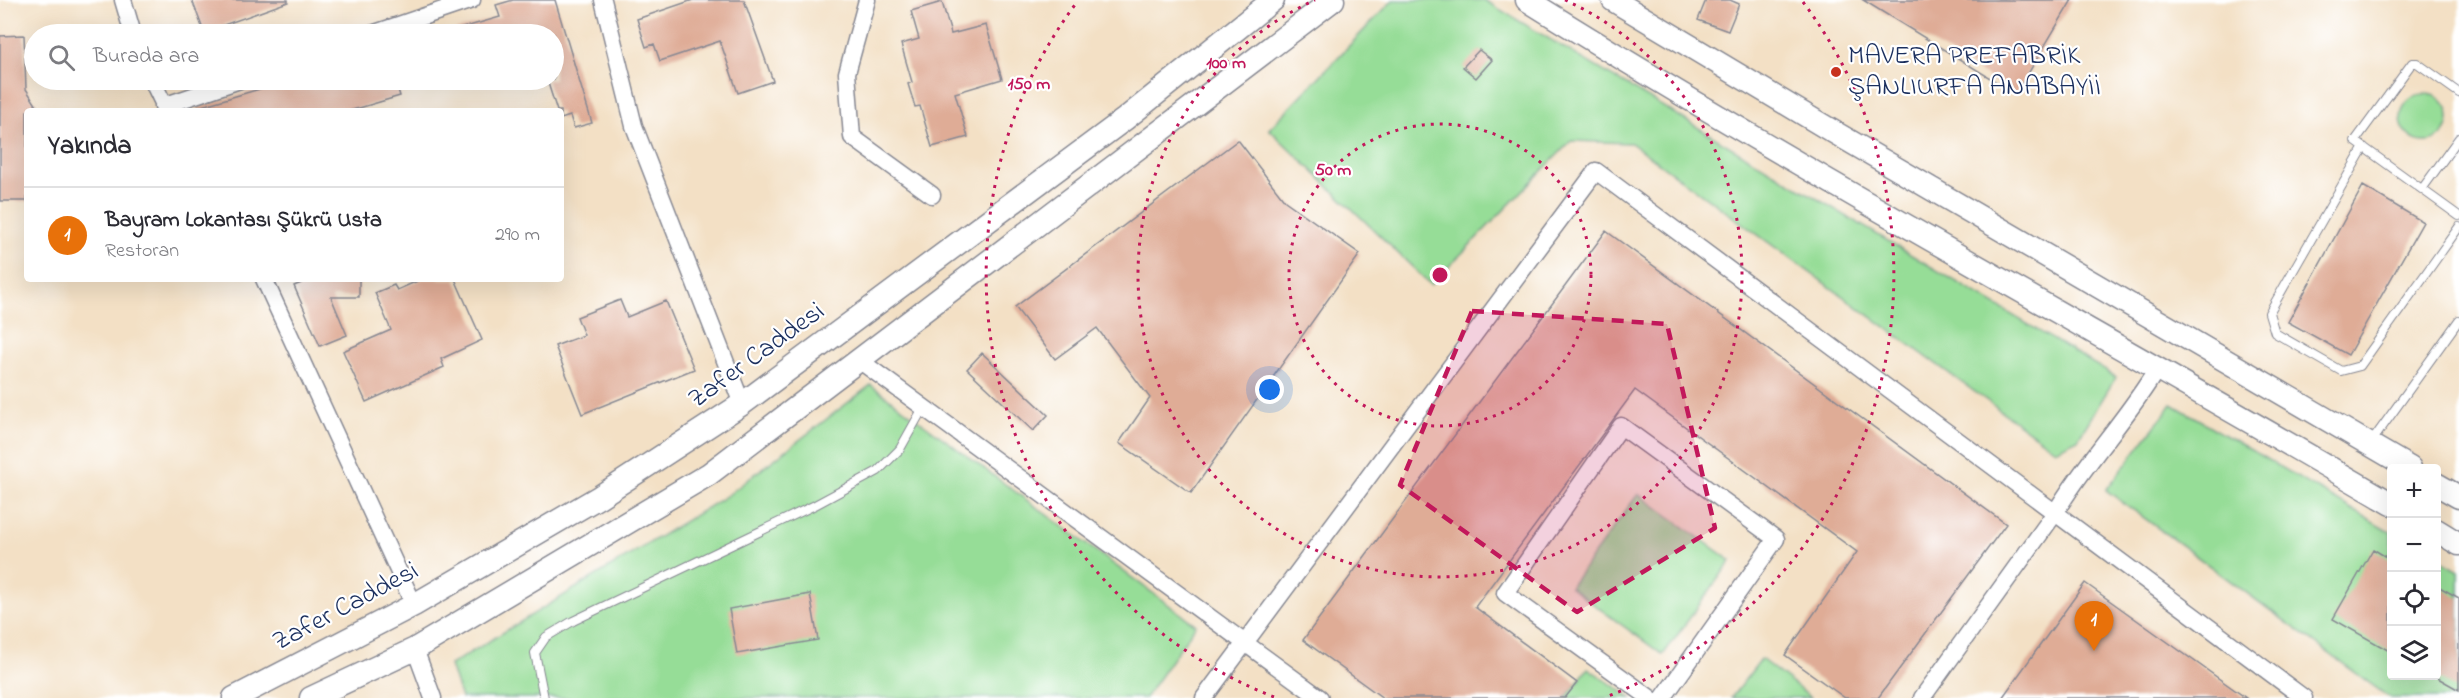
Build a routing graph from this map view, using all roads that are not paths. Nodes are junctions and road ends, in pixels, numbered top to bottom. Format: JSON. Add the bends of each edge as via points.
{"nodes":[{"id":1,"x":123,"y":0,"type":"edge"},
{"id":2,"x":472,"y":0,"type":"edge"},
{"id":3,"x":603,"y":0,"type":"edge"},
{"id":4,"x":867,"y":0,"type":"edge"},
{"id":5,"x":1273,"y":0,"type":"edge"},
{"id":6,"x":1333,"y":0,"type":"edge"},
{"id":7,"x":1527,"y":0,"type":"edge"},
{"id":8,"x":1613,"y":0,"type":"edge"},
{"id":9,"x":130,"y":24,"type":"edge"},
{"id":10,"x":401,"y":24,"type":"edge"},
{"id":11,"x":157,"y":90,"type":"edge"},
{"id":12,"x":213,"y":90,"type":"edge"},
{"id":13,"x":2459,"y":93,"type":"edge"},
{"id":14,"x":165,"y":108,"type":"edge"},
{"id":15,"x":2459,"y":138,"type":"edge"},
{"id":16,"x":2364,"y":147,"type":"junction"},
{"id":17,"x":2422,"y":189,"type":"junction"},
{"id":18,"x":932,"y":195,"type":"dead end"},
{"id":19,"x":2459,"y":216,"type":"edge"},
{"id":20,"x":2459,"y":227,"type":"edge"},
{"id":21,"x":265,"y":282,"type":"edge"},
{"id":22,"x":2459,"y":320,"type":"edge"},
{"id":23,"x":859,"y":360,"type":"junction"},
{"id":24,"x":2157,"y":369,"type":"junction"},
{"id":25,"x":742,"y":404,"type":"junction"},
{"id":26,"x":923,"y":408,"type":"junction"},
{"id":27,"x":2370,"y":445,"type":"junction"},
{"id":28,"x":2403,"y":464,"type":"edge"},
{"id":29,"x":2441,"y":487,"type":"edge"},
{"id":30,"x":2459,"y":497,"type":"edge"},
{"id":31,"x":2387,"y":502,"type":"edge"},
{"id":32,"x":2055,"y":513,"type":"junction"},
{"id":33,"x":2441,"y":533,"type":"edge"},
{"id":34,"x":2459,"y":544,"type":"edge"},
{"id":35,"x":414,"y":605,"type":"junction"},
{"id":36,"x":1245,"y":643,"type":"junction"},
{"id":37,"x":415,"y":648,"type":"junction"},
{"id":38,"x":234,"y":698,"type":"edge"},
{"id":39,"x":310,"y":698,"type":"edge"},
{"id":40,"x":433,"y":698,"type":"edge"},
{"id":41,"x":544,"y":698,"type":"edge"},
{"id":42,"x":1204,"y":698,"type":"edge"},
{"id":43,"x":1320,"y":698,"type":"edge"},
{"id":44,"x":1650,"y":698,"type":"edge"},
{"id":45,"x":1663,"y":698,"type":"edge"},
{"id":46,"x":1922,"y":698,"type":"edge"},
{"id":47,"x":2304,"y":698,"type":"edge"}],
"edges":[{"from":1,"to":9,"type":"street"},
{"from":2,"to":10,"type":"street"},
{"from":3,"to":25,"type":"street","via":[[634,126]]},
{"from":4,"to":18,"type":"street","via":[[847,73],[852,137]]},
{"from":5,"to":25,"type":"main road","name":"Zafer Caddesi","via":[[1125,119]]},
{"from":6,"to":23,"type":"main road"},
{"from":7,"to":24,"type":"main road","via":[[1859,198]]},
{"from":8,"to":27,"type":"main road"},
{"from":11,"to":14,"type":"street"},
{"from":12,"to":14,"type":"street"},
{"from":13,"to":16,"type":"lane","via":[[2412,63],[2355,141]]},
{"from":15,"to":17,"type":"lane"},
{"from":16,"to":17,"type":"lane"},
{"from":16,"to":20,"type":"lane","via":[[2269,313],[2274,333],[2341,371],[2360,366]]},
{"from":17,"to":19,"type":"lane"},
{"from":21,"to":35,"type":"street"},
{"from":22,"to":27,"type":"lane"},
{"from":23,"to":26,"type":"street"},
{"from":23,"to":37,"type":"main road","via":[[709,474]]},
{"from":24,"to":31,"type":"main road"},
{"from":24,"to":32,"type":"street"},
{"from":25,"to":35,"type":"main road","name":"Zafer Caddesi","via":[[599,497]]},
{"from":26,"to":36,"type":"street"},
{"from":26,"to":41,"type":"lane","via":[[900,449],[878,471],[573,621],[546,638],[535,652]]},
{"from":27,"to":28,"type":"main road"},
{"from":29,"to":30,"type":"main road"},
{"from":32,"to":36,"type":"street","via":[[1596,171]]},
{"from":32,"to":46,"type":"street"},
{"from":32,"to":47,"type":"street"},
{"from":33,"to":34,"type":"main road"},
{"from":35,"to":38,"type":"main road","name":"Zafer Caddesi"},
{"from":36,"to":42,"type":"street"},
{"from":36,"to":43,"type":"street"},
{"from":37,"to":39,"type":"main road"},
{"from":37,"to":40,"type":"street"},
{"from":44,"to":45,"type":"street","via":[[1505,593],[1621,426],[1776,539]]}]}
